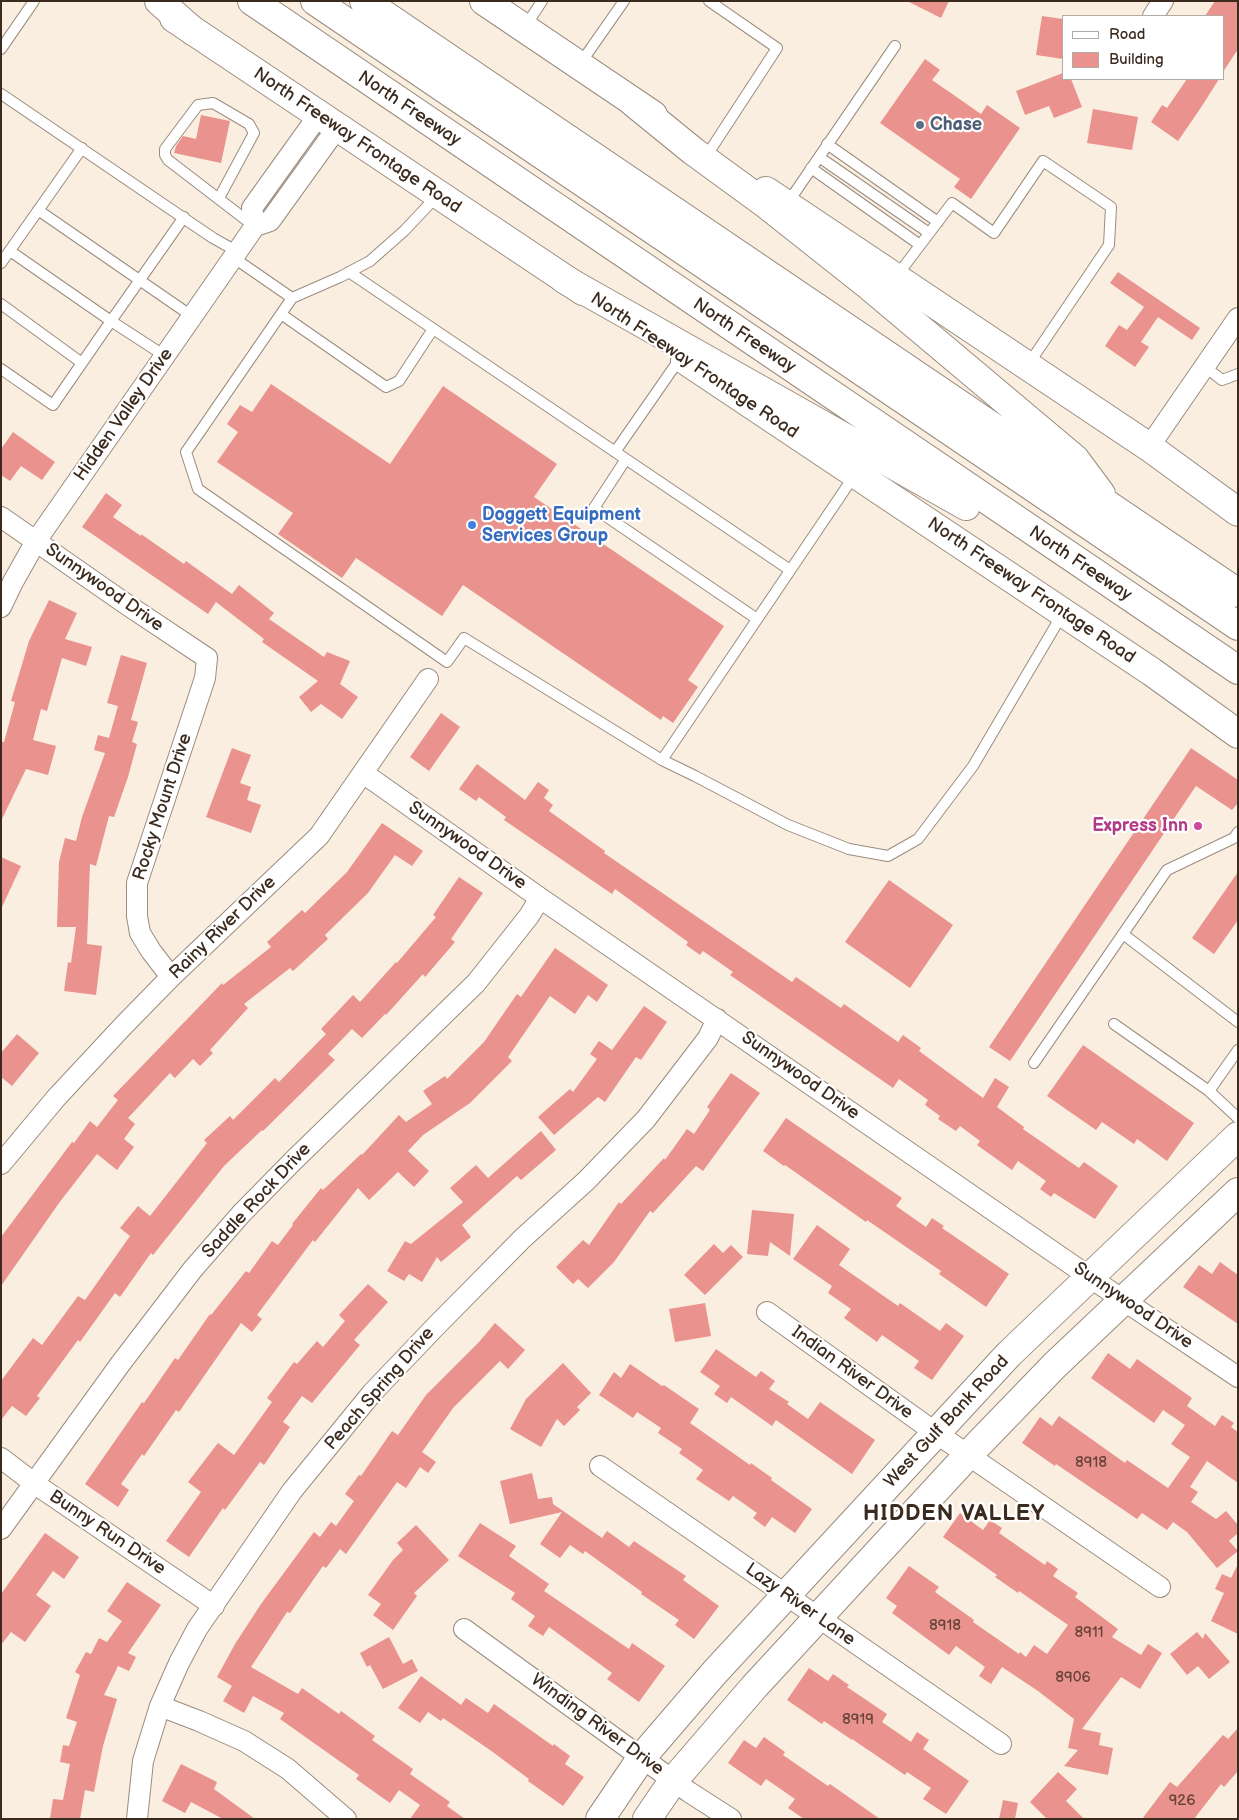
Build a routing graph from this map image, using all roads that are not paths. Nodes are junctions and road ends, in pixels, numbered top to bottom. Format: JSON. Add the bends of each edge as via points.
{"nodes":[{"id":1,"x":34,"y":1,"type":"edge"},
{"id":2,"x":147,"y":1,"type":"edge"},
{"id":3,"x":159,"y":1,"type":"edge"},
{"id":4,"x":252,"y":1,"type":"edge"},
{"id":5,"x":315,"y":1,"type":"edge"},
{"id":6,"x":364,"y":1,"type":"edge"},
{"id":7,"x":484,"y":1,"type":"edge"},
{"id":8,"x":542,"y":1,"type":"edge"},
{"id":9,"x":624,"y":1,"type":"edge"},
{"id":10,"x":709,"y":1,"type":"edge"},
{"id":11,"x":1163,"y":1,"type":"edge"},
{"id":12,"x":1154,"y":15,"type":"edge"},
{"id":13,"x":524,"y":28,"type":"junction"},
{"id":14,"x":193,"y":31,"type":"junction"},
{"id":15,"x":895,"y":46,"type":"dead end"},
{"id":16,"x":1,"y":49,"type":"edge"},
{"id":17,"x":580,"y":66,"type":"junction"},
{"id":18,"x":1,"y":94,"type":"edge"},
{"id":19,"x":634,"y":102,"type":"junction"},
{"id":20,"x":328,"y":122,"type":"junction"},
{"id":21,"x":828,"y":144,"type":"junction"},
{"id":22,"x":82,"y":148,"type":"junction"},
{"id":23,"x":709,"y":152,"type":"junction"},
{"id":24,"x":819,"y":157,"type":"junction"},
{"id":25,"x":812,"y":168,"type":"junction"},
{"id":26,"x":438,"y":195,"type":"junction"},
{"id":27,"x":219,"y":198,"type":"junction"},
{"id":28,"x":787,"y":204,"type":"junction"},
{"id":29,"x":38,"y":210,"type":"junction"},
{"id":30,"x":184,"y":217,"type":"junction"},
{"id":31,"x":938,"y":222,"type":"junction"},
{"id":32,"x":255,"y":226,"type":"junction"},
{"id":33,"x":929,"y":233,"type":"junction"},
{"id":34,"x":920,"y":245,"type":"junction"},
{"id":35,"x":10,"y":251,"type":"junction"},
{"id":36,"x":236,"y":255,"type":"junction"},
{"id":37,"x":1,"y":263,"type":"edge"},
{"id":38,"x":349,"y":272,"type":"junction"},
{"id":39,"x":896,"y":278,"type":"junction"},
{"id":40,"x":564,"y":279,"type":"junction"},
{"id":41,"x":140,"y":281,"type":"junction"},
{"id":42,"x":292,"y":298,"type":"junction"},
{"id":43,"x":1,"y":304,"type":"edge"},
{"id":44,"x":281,"y":314,"type":"junction"},
{"id":45,"x":193,"y":317,"type":"junction"},
{"id":46,"x":1238,"y":318,"type":"edge"},
{"id":47,"x":111,"y":321,"type":"junction"},
{"id":48,"x":433,"y":329,"type":"junction"},
{"id":49,"x":165,"y":356,"type":"junction"},
{"id":50,"x":681,"y":357,"type":"junction"},
{"id":51,"x":82,"y":363,"type":"junction"},
{"id":52,"x":1028,"y":366,"type":"junction"},
{"id":53,"x":1204,"y":366,"type":"junction"},
{"id":54,"x":1,"y":369,"type":"edge"},
{"id":55,"x":1238,"y":374,"type":"edge"},
{"id":56,"x":1149,"y":447,"type":"junction"},
{"id":57,"x":615,"y":452,"type":"junction"},
{"id":58,"x":626,"y":459,"type":"junction"},
{"id":59,"x":856,"y":474,"type":"junction"},
{"id":60,"x":1114,"y":511,"type":"junction"},
{"id":61,"x":1238,"y":512,"type":"edge"},
{"id":62,"x":1,"y":517,"type":"edge"},
{"id":63,"x":36,"y":541,"type":"junction"},
{"id":64,"x":790,"y":570,"type":"junction"},
{"id":65,"x":1238,"y":593,"type":"edge"},
{"id":66,"x":1139,"y":604,"type":"junction"},
{"id":67,"x":1,"y":608,"type":"edge"},
{"id":68,"x":1063,"y":612,"type":"junction"},
{"id":69,"x":757,"y":619,"type":"junction"},
{"id":70,"x":1238,"y":626,"type":"edge"},
{"id":71,"x":207,"y":658,"type":"joint"},
{"id":72,"x":1238,"y":670,"type":"edge"},
{"id":73,"x":428,"y":679,"type":"dead end"},
{"id":74,"x":1238,"y":734,"type":"edge"},
{"id":75,"x":662,"y":760,"type":"junction"},
{"id":76,"x":363,"y":773,"type":"junction"},
{"id":77,"x":1238,"y":832,"type":"edge"},
{"id":78,"x":540,"y":898,"type":"junction"},
{"id":79,"x":1122,"y":934,"type":"junction"},
{"id":80,"x":172,"y":977,"type":"junction"},
{"id":81,"x":717,"y":1019,"type":"junction"},
{"id":82,"x":1238,"y":1022,"type":"edge"},
{"id":83,"x":1114,"y":1024,"type":"dead end"},
{"id":84,"x":1238,"y":1050,"type":"edge"},
{"id":85,"x":1034,"y":1063,"type":"dead end"},
{"id":86,"x":1209,"y":1091,"type":"junction"},
{"id":87,"x":1238,"y":1118,"type":"edge"},
{"id":88,"x":1238,"y":1136,"type":"edge"},
{"id":89,"x":1,"y":1164,"type":"edge"},
{"id":90,"x":1238,"y":1192,"type":"edge"},
{"id":91,"x":1091,"y":1276,"type":"junction"},
{"id":92,"x":1124,"y":1300,"type":"junction"},
{"id":93,"x":768,"y":1312,"type":"dead end"},
{"id":94,"x":1238,"y":1377,"type":"edge"},
{"id":95,"x":936,"y":1433,"type":"junction"},
{"id":96,"x":968,"y":1454,"type":"junction"},
{"id":97,"x":1,"y":1458,"type":"edge"},
{"id":98,"x":600,"y":1466,"type":"dead end"},
{"id":99,"x":35,"y":1484,"type":"junction"},
{"id":100,"x":1,"y":1529,"type":"edge"},
{"id":101,"x":1160,"y":1586,"type":"dead end"},
{"id":102,"x":786,"y":1596,"type":"junction"},
{"id":103,"x":214,"y":1606,"type":"junction"},
{"id":104,"x":818,"y":1618,"type":"junction"},
{"id":105,"x":464,"y":1629,"type":"dead end"},
{"id":106,"x":160,"y":1706,"type":"junction"},
{"id":107,"x":1001,"y":1744,"type":"dead end"},
{"id":108,"x":642,"y":1758,"type":"junction"},
{"id":109,"x":673,"y":1781,"type":"junction"},
{"id":110,"x":137,"y":1819,"type":"edge"},
{"id":111,"x":346,"y":1819,"type":"edge"},
{"id":112,"x":600,"y":1819,"type":"edge"},
{"id":113,"x":646,"y":1819,"type":"edge"},
{"id":114,"x":731,"y":1819,"type":"edge"}],
"edges":[{"from":1,"to":16,"type":"lane"},
{"from":2,"to":14,"type":"main road","name":"North Freeway Frontage Road"},
{"from":3,"to":14,"type":"main road"},
{"from":4,"to":66,"type":"main road","name":"North Freeway"},
{"from":5,"to":70,"type":"main road","name":"North Freeway"},
{"from":6,"to":60,"type":"main road"},
{"from":7,"to":13,"type":"main road"},
{"from":8,"to":13,"type":"lane"},
{"from":9,"to":17,"type":"lane"},
{"from":10,"to":23,"type":"lane","via":[[777,48]]},
{"from":11,"to":12,"type":"street"},
{"from":13,"to":17,"type":"main road"},
{"from":14,"to":20,"type":"main road","name":"North Freeway Frontage Road"},
{"from":15,"to":21,"type":"lane"},
{"from":17,"to":19,"type":"main road"},
{"from":18,"to":22,"type":"lane"},
{"from":19,"to":23,"type":"main road"},
{"from":19,"to":60,"type":"main road","via":[[868,285],[1075,459]]},
{"from":20,"to":26,"type":"main road","name":"North Freeway Frontage Road"},
{"from":20,"to":32,"type":"street","via":[[252,208]]},
{"from":21,"to":24,"type":"lane"},
{"from":21,"to":31,"type":"lane"},
{"from":22,"to":29,"type":"lane"},
{"from":22,"to":30,"type":"lane"},
{"from":23,"to":28,"type":"main road"},
{"from":24,"to":25,"type":"lane"},
{"from":24,"to":33,"type":"lane"},
{"from":25,"to":28,"type":"lane"},
{"from":25,"to":34,"type":"lane"},
{"from":26,"to":38,"type":"lane","via":[[370,261]]},
{"from":26,"to":40,"type":"main road","name":"North Freeway Frontage Road"},
{"from":27,"to":27,"type":"lane","via":[[165,155],[165,149],[198,105],[213,104],[249,124],[254,133]]},
{"from":27,"to":32,"type":"lane"},
{"from":28,"to":39,"type":"main road"},
{"from":29,"to":35,"type":"lane"},
{"from":29,"to":41,"type":"lane"},
{"from":30,"to":36,"type":"lane"},
{"from":30,"to":41,"type":"lane"},
{"from":31,"to":33,"type":"lane"},
{"from":31,"to":52,"type":"lane","via":[[952,203],[994,233],[1043,161],[1111,207],[1109,245]]},
{"from":32,"to":36,"type":"street","name":"Hidden Valley Drive"},
{"from":33,"to":34,"type":"lane"},
{"from":34,"to":39,"type":"lane"},
{"from":35,"to":37,"type":"lane"},
{"from":35,"to":47,"type":"lane"},
{"from":36,"to":42,"type":"lane"},
{"from":36,"to":45,"type":"street","name":"Hidden Valley Drive"},
{"from":38,"to":42,"type":"lane"},
{"from":38,"to":48,"type":"lane"},
{"from":39,"to":52,"type":"main road"},
{"from":40,"to":50,"type":"main road","name":"North Freeway Frontage Road"},
{"from":40,"to":66,"type":"main road"},
{"from":41,"to":45,"type":"lane"},
{"from":41,"to":47,"type":"lane"},
{"from":42,"to":44,"type":"lane"},
{"from":43,"to":51,"type":"lane"},
{"from":44,"to":48,"type":"lane","via":[[386,387],[399,381]]},
{"from":44,"to":75,"type":"lane","via":[[186,452],[198,489],[447,662],[464,638]]},
{"from":45,"to":49,"type":"street","name":"Hidden Valley Drive"},
{"from":46,"to":53,"type":"street"},
{"from":47,"to":49,"type":"lane"},
{"from":47,"to":51,"type":"lane"},
{"from":48,"to":57,"type":"lane"},
{"from":49,"to":63,"type":"street","name":"Hidden Valley Drive"},
{"from":50,"to":57,"type":"lane"},
{"from":50,"to":59,"type":"main road","name":"North Freeway Frontage Road"},
{"from":51,"to":54,"type":"lane","via":[[53,405]]},
{"from":52,"to":56,"type":"main road"},
{"from":53,"to":55,"type":"lane","via":[[1222,380]]},
{"from":53,"to":56,"type":"street"},
{"from":56,"to":61,"type":"main road"},
{"from":57,"to":58,"type":"lane"},
{"from":58,"to":64,"type":"lane"},
{"from":58,"to":69,"type":"lane","via":[[594,508]]},
{"from":59,"to":64,"type":"lane"},
{"from":59,"to":68,"type":"main road","name":"North Freeway Frontage Road"},
{"from":60,"to":65,"type":"main road"},
{"from":62,"to":63,"type":"street","name":"Sunnywood Drive"},
{"from":63,"to":67,"type":"street","name":"Hidden Valley Drive"},
{"from":63,"to":71,"type":"street","name":"Sunnywood Drive"},
{"from":64,"to":69,"type":"lane"},
{"from":66,"to":72,"type":"main road","name":"North Freeway"},
{"from":68,"to":74,"type":"main road","name":"North Freeway Frontage Road"},
{"from":68,"to":75,"type":"lane","via":[[973,766],[918,838],[888,856],[849,849],[788,825]]},
{"from":69,"to":75,"type":"lane"},
{"from":71,"to":80,"type":"street","name":"Rocky Mount Drive","via":[[205,678],[137,883],[140,933]]},
{"from":73,"to":76,"type":"street","name":"Rainy River Drive"},
{"from":76,"to":78,"type":"street","name":"Sunnywood Drive"},
{"from":76,"to":80,"type":"street","name":"Rainy River Drive","via":[[319,836]]},
{"from":77,"to":79,"type":"lane","via":[[1234,838],[1167,870]]},
{"from":78,"to":81,"type":"street","name":"Sunnywood Drive"},
{"from":78,"to":99,"type":"street","name":"Saddle Rock Drive","via":[[530,916],[476,983],[293,1161],[193,1269]]},
{"from":79,"to":82,"type":"lane"},
{"from":79,"to":85,"type":"lane"},
{"from":80,"to":89,"type":"street","name":"Rainy River Drive","via":[[56,1098]]},
{"from":81,"to":91,"type":"street","name":"Sunnywood Drive"},
{"from":81,"to":103,"type":"street","name":"Peach Spring Drive","via":[[708,1038],[646,1119],[586,1181],[523,1238],[372,1393],[292,1491]]},
{"from":83,"to":86,"type":"lane"},
{"from":84,"to":86,"type":"lane"},
{"from":86,"to":87,"type":"lane"},
{"from":88,"to":91,"type":"main road","name":"West Gulf Bank Road"},
{"from":90,"to":92,"type":"main road"},
{"from":91,"to":92,"type":"street","name":"Sunnywood Drive"},
{"from":91,"to":95,"type":"main road","name":"West Gulf Bank Road","via":[[1009,1354]]},
{"from":92,"to":94,"type":"street","name":"Sunnywood Drive"},
{"from":92,"to":96,"type":"main road"},
{"from":93,"to":95,"type":"street","name":"Indian River Drive"},
{"from":95,"to":96,"type":"street","name":"Indian River Drive"},
{"from":95,"to":102,"type":"main road","name":"West Gulf Bank Road"},
{"from":96,"to":101,"type":"street","name":"Indian River Drive"},
{"from":96,"to":104,"type":"main road"},
{"from":97,"to":99,"type":"street","name":"Bunny Run Drive"},
{"from":98,"to":102,"type":"street","name":"Lazy River Lane"},
{"from":99,"to":100,"type":"street","name":"Saddle Rock Drive"},
{"from":99,"to":103,"type":"street","name":"Bunny Run Drive"},
{"from":102,"to":104,"type":"street","name":"Lazy River Lane"},
{"from":102,"to":108,"type":"main road","name":"West Gulf Bank Road","via":[[715,1672]]},
{"from":103,"to":106,"type":"street","name":"Peach Spring Drive","via":[[197,1629]]},
{"from":104,"to":107,"type":"street","name":"Lazy River Lane"},
{"from":104,"to":109,"type":"main road"},
{"from":105,"to":108,"type":"street","name":"Winding River Drive"},
{"from":106,"to":110,"type":"street","name":"Peach Spring Drive","via":[[143,1761]]},
{"from":106,"to":111,"type":"street","via":[[244,1742],[288,1769]]},
{"from":108,"to":109,"type":"street","name":"Winding River Drive"},
{"from":108,"to":112,"type":"main road","name":"West Gulf Bank Road"},
{"from":109,"to":113,"type":"main road"},
{"from":109,"to":114,"type":"street","name":"Winding River Drive"}]}
